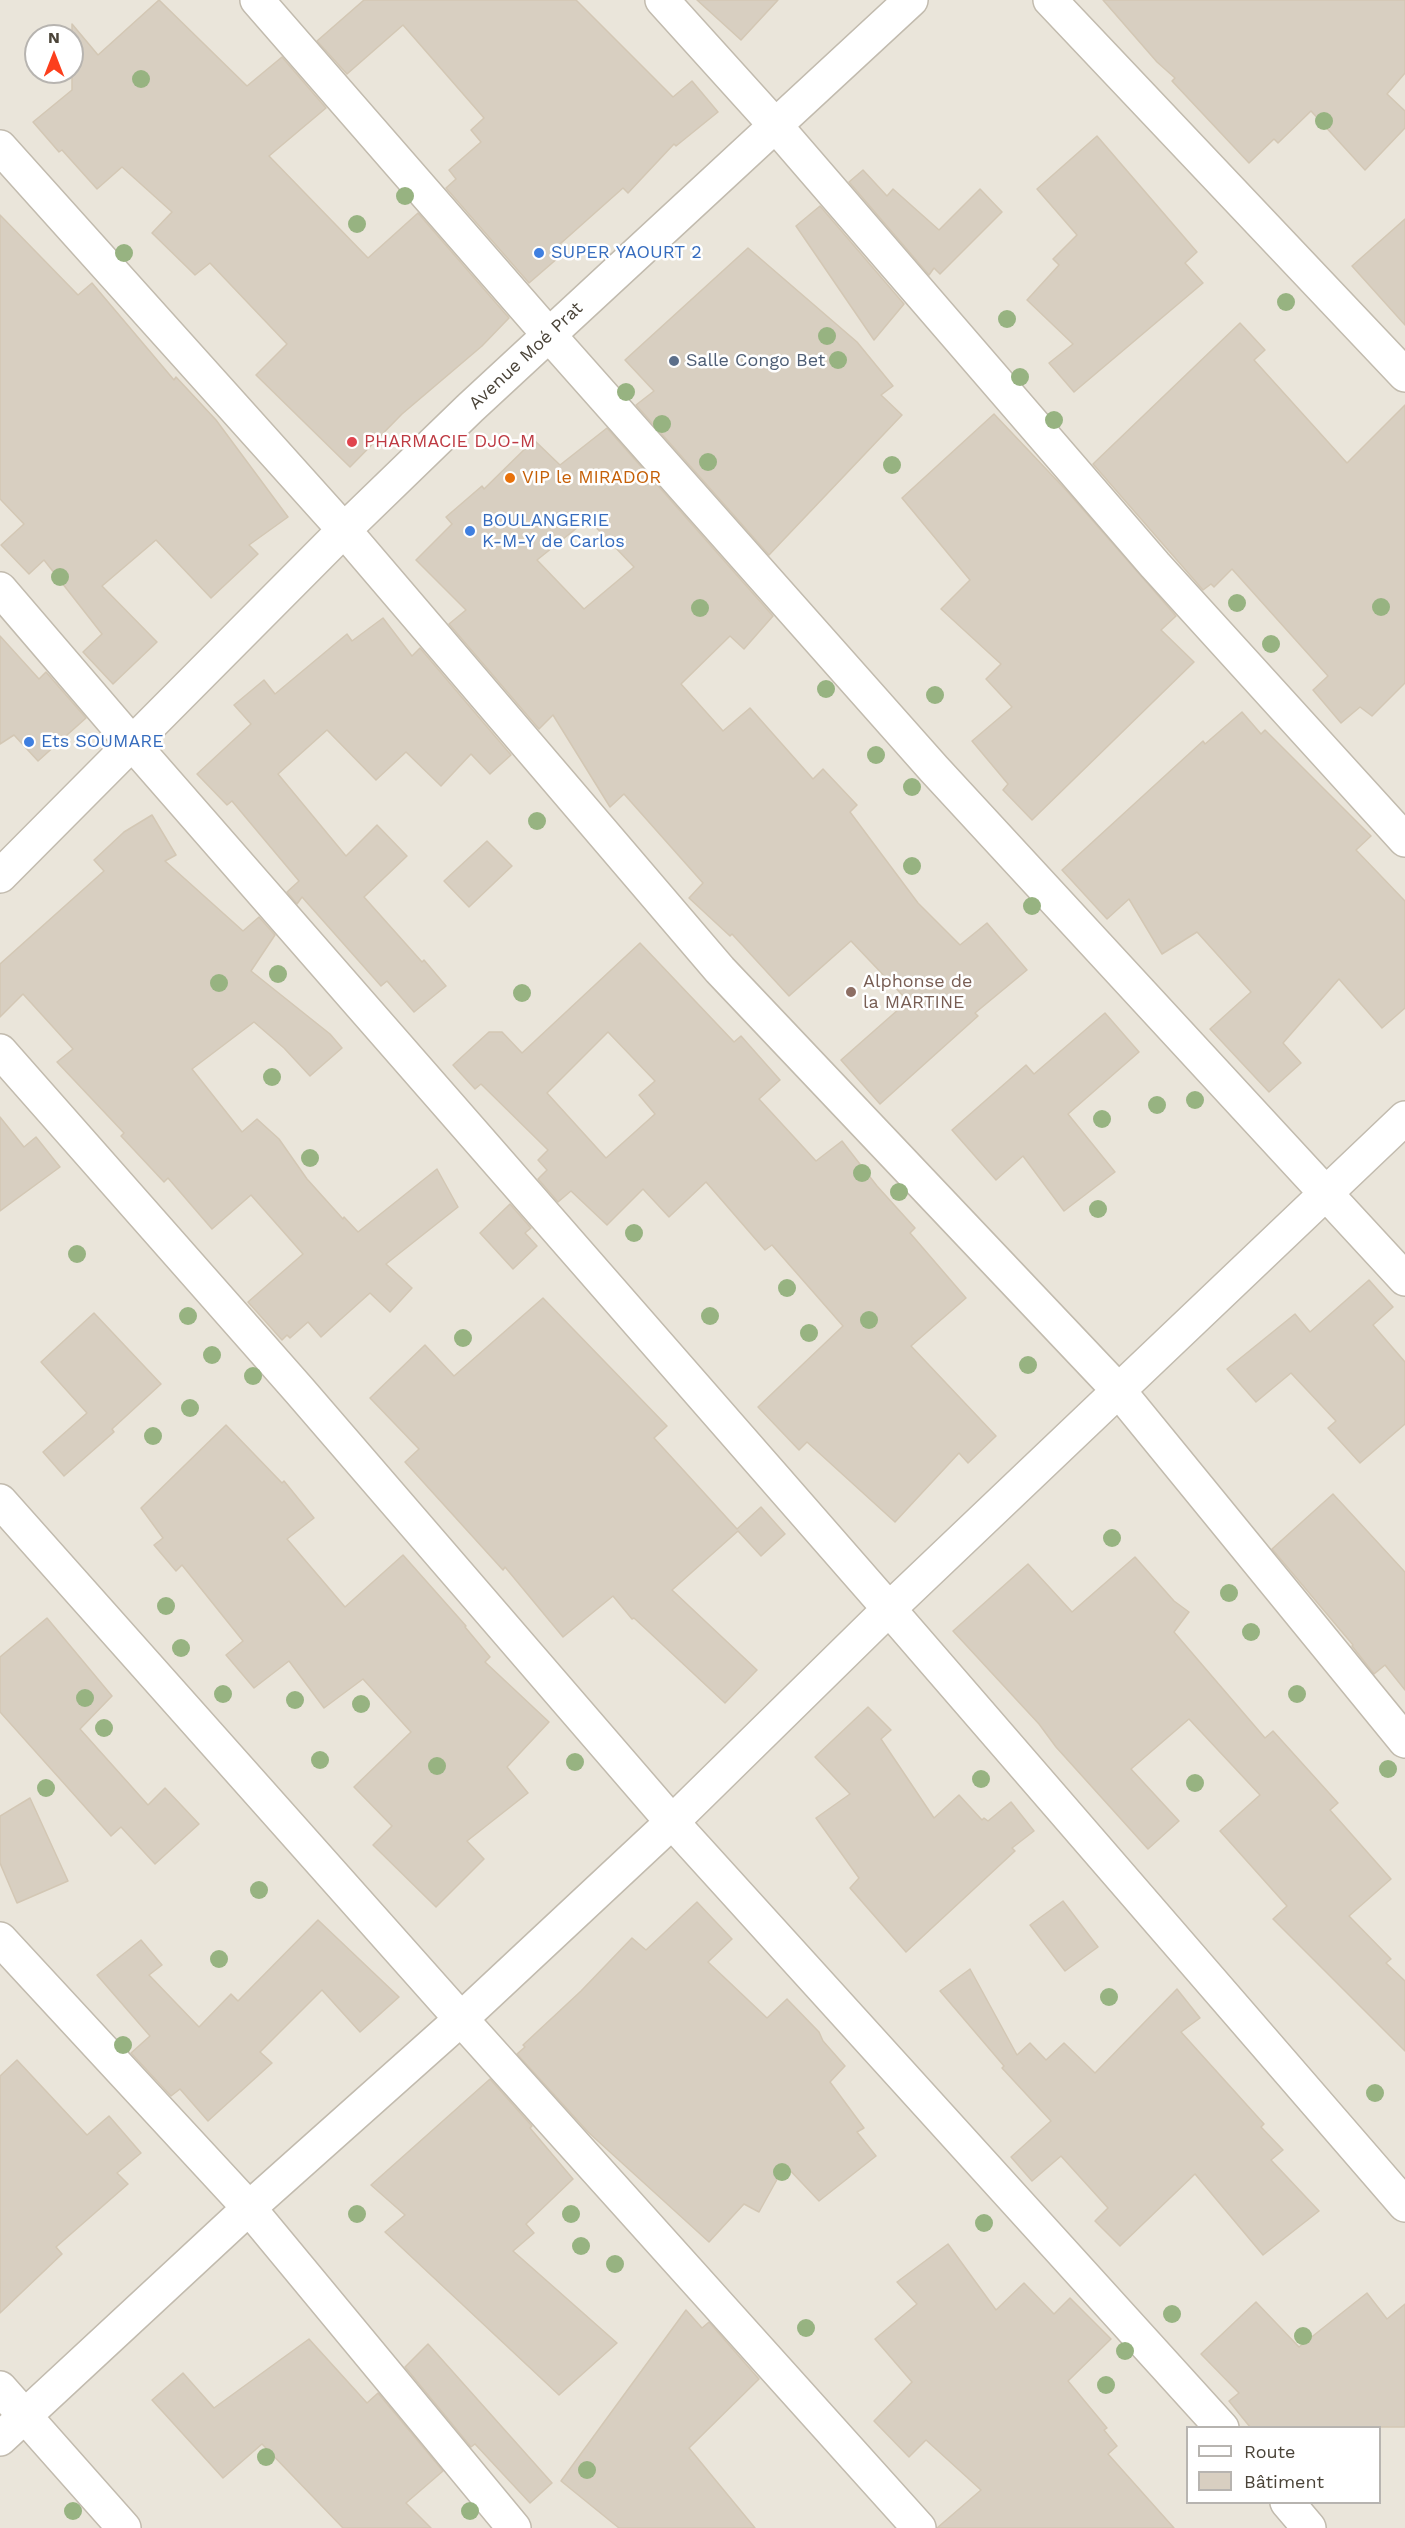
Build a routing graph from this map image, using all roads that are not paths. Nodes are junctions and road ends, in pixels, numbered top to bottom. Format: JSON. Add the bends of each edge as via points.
{"nodes":[{"id":1,"x":257,"y":0,"type":"edge"},
{"id":2,"x":662,"y":0,"type":"edge"},
{"id":3,"x":910,"y":0,"type":"edge"},
{"id":4,"x":1050,"y":0,"type":"edge"},
{"id":5,"x":775,"y":125,"type":"junction"},
{"id":6,"x":0,"y":147,"type":"edge"},
{"id":7,"x":549,"y":335,"type":"junction"},
{"id":8,"x":1405,"y":375,"type":"edge"},
{"id":9,"x":344,"y":530,"type":"junction"},
{"id":10,"x":0,"y":589,"type":"edge"},
{"id":11,"x":132,"y":743,"type":"junction"},
{"id":12,"x":1405,"y":840,"type":"edge"},
{"id":13,"x":0,"y":876,"type":"edge"},
{"id":14,"x":0,"y":1051,"type":"edge"},
{"id":15,"x":1405,"y":1118,"type":"edge"},
{"id":16,"x":1327,"y":1192,"type":"junction"},
{"id":17,"x":1405,"y":1279,"type":"edge"},
{"id":18,"x":1119,"y":1391,"type":"junction"},
{"id":19,"x":0,"y":1501,"type":"edge"},
{"id":20,"x":889,"y":1609,"type":"junction"},
{"id":21,"x":1405,"y":1741,"type":"edge"},
{"id":22,"x":672,"y":1822,"type":"junction"},
{"id":23,"x":0,"y":1939,"type":"edge"},
{"id":24,"x":461,"y":2019,"type":"junction"},
{"id":25,"x":1405,"y":2205,"type":"edge"},
{"id":26,"x":249,"y":2208,"type":"junction"},
{"id":27,"x":0,"y":2388,"type":"edge"},
{"id":28,"x":24,"y":2416,"type":"junction"},
{"id":29,"x":1221,"y":2426,"type":"edge"},
{"id":30,"x":0,"y":2439,"type":"edge"},
{"id":31,"x":1289,"y":2504,"type":"edge"},
{"id":32,"x":124,"y":2528,"type":"edge"},
{"id":33,"x":514,"y":2528,"type":"edge"},
{"id":34,"x":918,"y":2528,"type":"edge"},
{"id":35,"x":1309,"y":2528,"type":"edge"}],
"edges":[{"from":1,"to":7,"type":"street"},
{"from":2,"to":5,"type":"street"},
{"from":3,"to":5,"type":"street","name":"Avenue Moé Prat"},
{"from":4,"to":8,"type":"street"},
{"from":5,"to":7,"type":"street","name":"Avenue Moé Prat"},
{"from":5,"to":12,"type":"street","via":[[1155,565]]},
{"from":6,"to":9,"type":"street"},
{"from":7,"to":9,"type":"street","name":"Avenue Moé Prat"},
{"from":7,"to":16,"type":"street","via":[[934,769]]},
{"from":9,"to":11,"type":"street","name":"Avenue Moé Prat"},
{"from":9,"to":18,"type":"street","via":[[720,970]]},
{"from":10,"to":11,"type":"street"},
{"from":11,"to":13,"type":"street","name":"Avenue Moé Prat"},
{"from":11,"to":20,"type":"street"},
{"from":14,"to":22,"type":"street"},
{"from":15,"to":16,"type":"street"},
{"from":16,"to":17,"type":"street"},
{"from":16,"to":18,"type":"street"},
{"from":18,"to":20,"type":"street"},
{"from":18,"to":21,"type":"street"},
{"from":19,"to":24,"type":"street"},
{"from":20,"to":22,"type":"street"},
{"from":20,"to":25,"type":"street"},
{"from":22,"to":24,"type":"street"},
{"from":22,"to":29,"type":"street"},
{"from":23,"to":26,"type":"street"},
{"from":24,"to":26,"type":"street"},
{"from":24,"to":34,"type":"street"},
{"from":26,"to":28,"type":"street"},
{"from":26,"to":33,"type":"street"},
{"from":27,"to":28,"type":"street"},
{"from":28,"to":30,"type":"street"},
{"from":28,"to":32,"type":"street"},
{"from":31,"to":35,"type":"street"}]}
